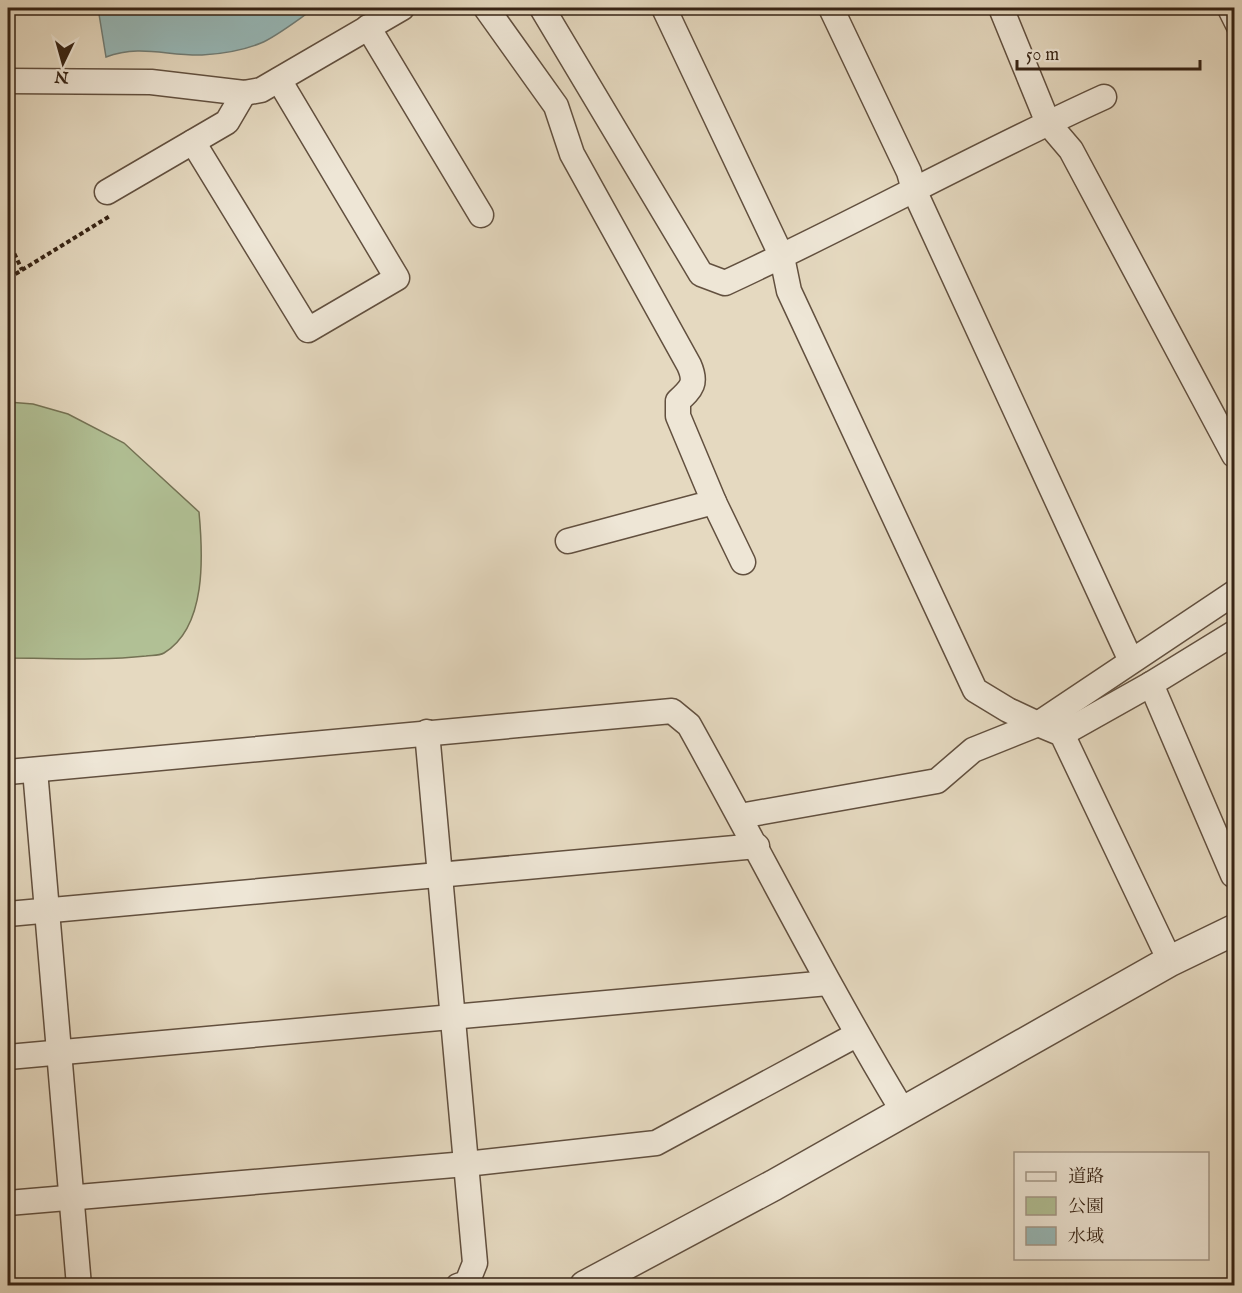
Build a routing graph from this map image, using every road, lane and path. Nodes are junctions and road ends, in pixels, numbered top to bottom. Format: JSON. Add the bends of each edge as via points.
{"nodes":[{"id":1,"x":402,"y":8,"type":"edge"},
{"id":2,"x":486,"y":8,"type":"edge"},
{"id":3,"x":542,"y":8,"type":"edge"},
{"id":4,"x":664,"y":8,"type":"edge"},
{"id":5,"x":831,"y":8,"type":"edge"},
{"id":6,"x":1001,"y":8,"type":"edge"},
{"id":7,"x":1223,"y":8,"type":"edge"},
{"id":8,"x":368,"y":27,"type":"junction"},
{"id":9,"x":1234,"y":30,"type":"edge"},
{"id":10,"x":279,"y":80,"type":"junction"},
{"id":11,"x":8,"y":81,"type":"edge"},
{"id":12,"x":244,"y":93,"type":"junction"},
{"id":13,"x":1104,"y":98,"type":"dead end"},
{"id":14,"x":1048,"y":123,"type":"junction"},
{"id":15,"x":193,"y":142,"type":"junction"},
{"id":16,"x":914,"y":190,"type":"junction"},
{"id":17,"x":107,"y":192,"type":"joint"},
{"id":18,"x":481,"y":215,"type":"dead end"},
{"id":19,"x":8,"y":240,"type":"edge"},
{"id":20,"x":782,"y":257,"type":"junction"},
{"id":21,"x":22,"y":270,"type":"junction"},
{"id":22,"x":9,"y":278,"type":"dead end"},
{"id":23,"x":1234,"y":455,"type":"edge"},
{"id":24,"x":714,"y":502,"type":"junction"},
{"id":25,"x":568,"y":541,"type":"dead end"},
{"id":26,"x":743,"y":562,"type":"dead end"},
{"id":27,"x":1234,"y":593,"type":"edge"},
{"id":28,"x":1234,"y":633,"type":"edge"},
{"id":29,"x":1131,"y":661,"type":"junction"},
{"id":30,"x":1150,"y":684,"type":"junction"},
{"id":31,"x":1038,"y":724,"type":"junction"},
{"id":32,"x":427,"y":732,"type":"junction"},
{"id":33,"x":1062,"y":734,"type":"junction"},
{"id":34,"x":35,"y":770,"type":"junction"},
{"id":35,"x":8,"y":772,"type":"edge"},
{"id":36,"x":740,"y":816,"type":"junction"},
{"id":37,"x":756,"y":846,"type":"junction"},
{"id":38,"x":441,"y":874,"type":"junction"},
{"id":39,"x":1234,"y":874,"type":"edge"},
{"id":40,"x":47,"y":910,"type":"junction"},
{"id":41,"x":8,"y":914,"type":"edge"},
{"id":42,"x":1234,"y":930,"type":"edge"},
{"id":43,"x":1170,"y":961,"type":"junction"},
{"id":44,"x":828,"y":983,"type":"junction"},
{"id":45,"x":454,"y":1017,"type":"junction"},
{"id":46,"x":856,"y":1035,"type":"junction"},
{"id":47,"x":60,"y":1053,"type":"junction"},
{"id":48,"x":8,"y":1057,"type":"edge"},
{"id":49,"x":904,"y":1113,"type":"junction"},
{"id":50,"x":466,"y":1164,"type":"junction"},
{"id":51,"x":72,"y":1196,"type":"junction"},
{"id":52,"x":8,"y":1203,"type":"edge"},
{"id":53,"x":79,"y":1286,"type":"edge"},
{"id":54,"x":458,"y":1286,"type":"edge"},
{"id":55,"x":585,"y":1286,"type":"edge"}],
"edges":[{"from":1,"to":8,"type":"street"},
{"from":2,"to":24,"type":"street","via":[[556,106],[572,154],[689,365],[694,376],[690,390],[678,401],[678,416]]},
{"from":3,"to":20,"type":"street","via":[[701,274],[725,283]]},
{"from":4,"to":20,"type":"street"},
{"from":5,"to":16,"type":"street"},
{"from":6,"to":14,"type":"street"},
{"from":7,"to":9,"type":"lane"},
{"from":8,"to":10,"type":"street"},
{"from":8,"to":18,"type":"street"},
{"from":10,"to":12,"type":"street","via":[[261,90]]},
{"from":10,"to":15,"type":"street","via":[[398,278],[308,330]]},
{"from":11,"to":12,"type":"street","via":[[151,82]]},
{"from":12,"to":15,"type":"street","via":[[228,122]]},
{"from":13,"to":14,"type":"street"},
{"from":14,"to":16,"type":"street"},
{"from":14,"to":23,"type":"street","via":[[1071,150]]},
{"from":15,"to":17,"type":"street"},
{"from":16,"to":20,"type":"street"},
{"from":16,"to":29,"type":"street"},
{"from":17,"to":21,"type":"path","via":[[117,212]]},
{"from":19,"to":21,"type":"path"},
{"from":20,"to":31,"type":"street","via":[[789,291],[975,690]]},
{"from":21,"to":22,"type":"path"},
{"from":24,"to":25,"type":"street"},
{"from":24,"to":26,"type":"street"},
{"from":27,"to":29,"type":"street"},
{"from":28,"to":30,"type":"street"},
{"from":29,"to":31,"type":"street"},
{"from":30,"to":33,"type":"street"},
{"from":30,"to":39,"type":"street"},
{"from":31,"to":33,"type":"street"},
{"from":31,"to":36,"type":"street","via":[[973,750],[937,781]]},
{"from":32,"to":34,"type":"street"},
{"from":32,"to":36,"type":"street","via":[[672,711],[689,725]]},
{"from":32,"to":38,"type":"street"},
{"from":33,"to":43,"type":"street"},
{"from":34,"to":35,"type":"street"},
{"from":34,"to":40,"type":"street"},
{"from":36,"to":37,"type":"street"},
{"from":37,"to":38,"type":"street"},
{"from":37,"to":44,"type":"street"},
{"from":38,"to":40,"type":"street"},
{"from":38,"to":45,"type":"street"},
{"from":40,"to":41,"type":"street"},
{"from":40,"to":47,"type":"street"},
{"from":42,"to":43,"type":"street"},
{"from":43,"to":49,"type":"street"},
{"from":44,"to":45,"type":"street"},
{"from":44,"to":46,"type":"street"},
{"from":45,"to":47,"type":"street"},
{"from":45,"to":50,"type":"street"},
{"from":46,"to":49,"type":"street"},
{"from":46,"to":50,"type":"street","via":[[656,1143]]},
{"from":47,"to":48,"type":"street"},
{"from":47,"to":51,"type":"street"},
{"from":49,"to":55,"type":"street"},
{"from":50,"to":51,"type":"street"},
{"from":50,"to":54,"type":"street","via":[[475,1263],[467,1283]]},
{"from":51,"to":52,"type":"street"},
{"from":51,"to":53,"type":"street"}]}
